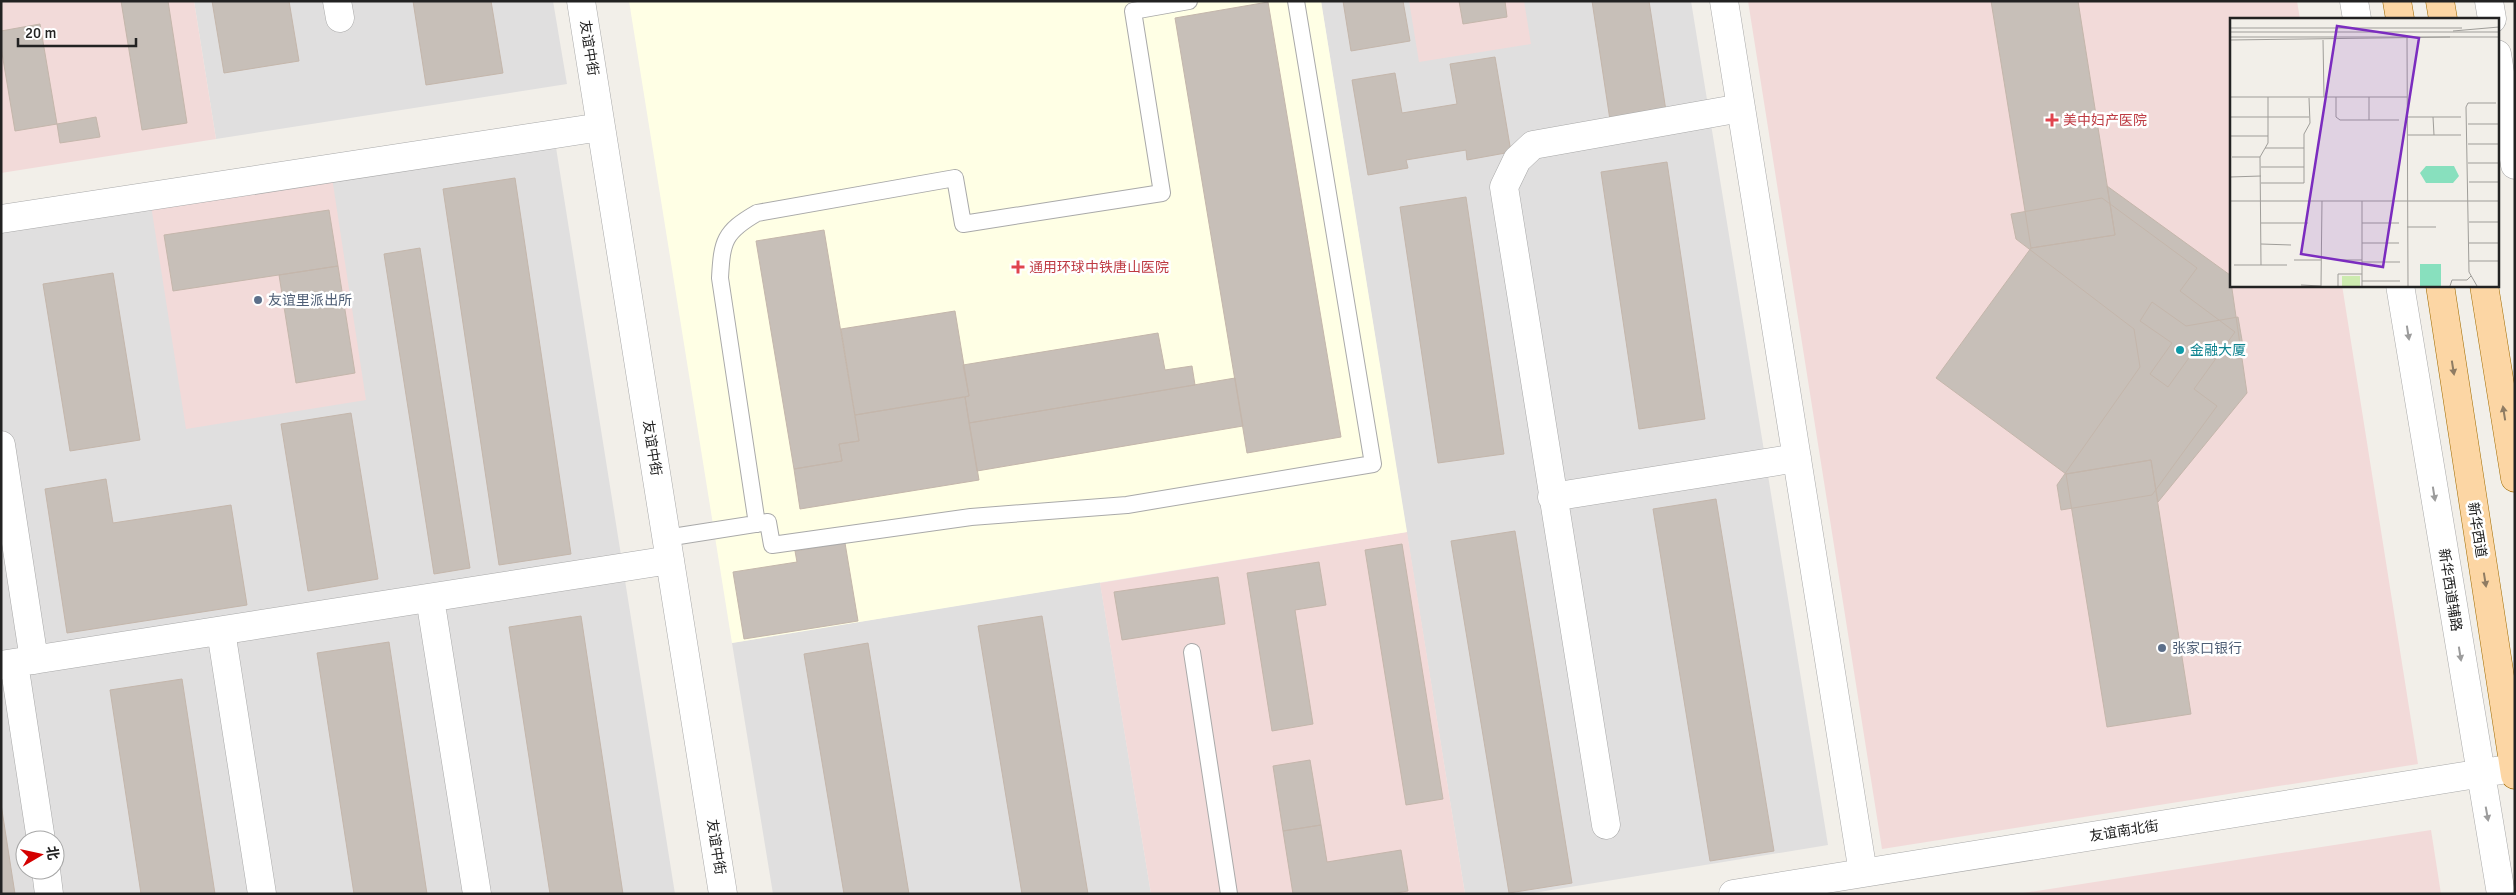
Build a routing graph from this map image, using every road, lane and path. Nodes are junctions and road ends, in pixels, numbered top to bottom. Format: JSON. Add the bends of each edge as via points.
{"nodes":[{"id":1,"x":581,"y":1,"type":"edge"},
{"id":2,"x":1189,"y":1,"type":"edge"},
{"id":3,"x":1296,"y":1,"type":"edge"},
{"id":4,"x":1724,"y":1,"type":"edge"},
{"id":5,"x":2354,"y":1,"type":"edge"},
{"id":6,"x":2397,"y":1,"type":"edge"},
{"id":7,"x":2440,"y":1,"type":"edge"},
{"id":8,"x":2489,"y":1,"type":"edge"},
{"id":9,"x":2357,"y":18,"type":"edge"},
{"id":10,"x":2400,"y":18,"type":"edge"},
{"id":11,"x":2443,"y":18,"type":"edge"},
{"id":12,"x":2492,"y":18,"type":"edge"},
{"id":13,"x":2498,"y":60,"type":"edge"},
{"id":14,"x":1741,"y":108,"type":"junction"},
{"id":15,"x":601,"y":127,"type":"junction"},
{"id":16,"x":2515,"y":165,"type":"edge"},
{"id":17,"x":1,"y":219,"type":"edge"},
{"id":18,"x":2400,"y":286,"type":"edge"},
{"id":19,"x":2440,"y":286,"type":"edge"},
{"id":20,"x":2484,"y":286,"type":"edge"},
{"id":21,"x":1,"y":445,"type":"edge"},
{"id":22,"x":1797,"y":458,"type":"junction"},
{"id":23,"x":2515,"y":478,"type":"edge"},
{"id":24,"x":1552,"y":497,"type":"junction"},
{"id":25,"x":757,"y":524,"type":"junction"},
{"id":26,"x":668,"y":549,"type":"junction"},
{"id":27,"x":430,"y":598,"type":"junction"},
{"id":28,"x":220,"y":631,"type":"junction"},
{"id":29,"x":1192,"y":652,"type":"dead end"},
{"id":30,"x":16,"y":663,"type":"edge"},
{"id":31,"x":2480,"y":772,"type":"junction"},
{"id":32,"x":2514,"y":772,"type":"edge"},
{"id":33,"x":1606,"y":825,"type":"dead end"},
{"id":34,"x":40,"y":830,"type":"edge"},
{"id":35,"x":1863,"y":873,"type":"junction"},
{"id":36,"x":47,"y":880,"type":"edge"},
{"id":37,"x":49,"y":894,"type":"edge"},
{"id":38,"x":262,"y":894,"type":"edge"},
{"id":39,"x":477,"y":894,"type":"edge"},
{"id":40,"x":723,"y":894,"type":"edge"},
{"id":41,"x":1229,"y":894,"type":"edge"},
{"id":42,"x":1733,"y":894,"type":"edge"},
{"id":43,"x":2501,"y":894,"type":"edge"}],
"edges":[{"from":1,"to":15,"type":"street","name":"友谊中街"},
{"from":2,"to":25,"type":"lane","via":[[1133,11],[1162,193],[963,224],[955,178],[757,213],[735,226],[721,250],[720,278]]},
{"from":3,"to":25,"type":"lane","via":[[1373,464],[1127,505],[971,517],[772,546],[768,522]]},
{"from":4,"to":14,"type":"street"},
{"from":5,"to":9,"type":"street"},
{"from":6,"to":10,"type":"main road"},
{"from":7,"to":11,"type":"main road"},
{"from":8,"to":12,"type":"street"},
{"from":13,"to":16,"type":"street"},
{"from":14,"to":22,"type":"street"},
{"from":14,"to":24,"type":"street","via":[[1533,145],[1518,160],[1504,187]]},
{"from":15,"to":17,"type":"street"},
{"from":15,"to":26,"type":"street","name":"友谊中街"},
{"from":18,"to":31,"type":"street","name":"新华西道辅路","one_way":true},
{"from":19,"to":32,"type":"main road","name":"新华西道","one_way":true},
{"from":23,"to":20,"type":"main road","one_way":true},
{"from":21,"to":30,"type":"street"},
{"from":22,"to":24,"type":"street"},
{"from":22,"to":35,"type":"street"},
{"from":24,"to":33,"type":"street"},
{"from":25,"to":26,"type":"lane"},
{"from":26,"to":27,"type":"street"},
{"from":26,"to":40,"type":"street","name":"友谊中街"},
{"from":27,"to":28,"type":"street"},
{"from":27,"to":39,"type":"street"},
{"from":28,"to":30,"type":"street"},
{"from":28,"to":38,"type":"street"},
{"from":29,"to":41,"type":"lane"},
{"from":30,"to":34,"type":"street"},
{"from":31,"to":32,"type":"street","name":"友谊南北街"},
{"from":31,"to":35,"type":"street","name":"友谊南北街"},
{"from":31,"to":43,"type":"street","name":"新华西道辅路","one_way":true},
{"from":35,"to":42,"type":"street","name":"友谊南北街"},
{"from":36,"to":37,"type":"street"}]}
